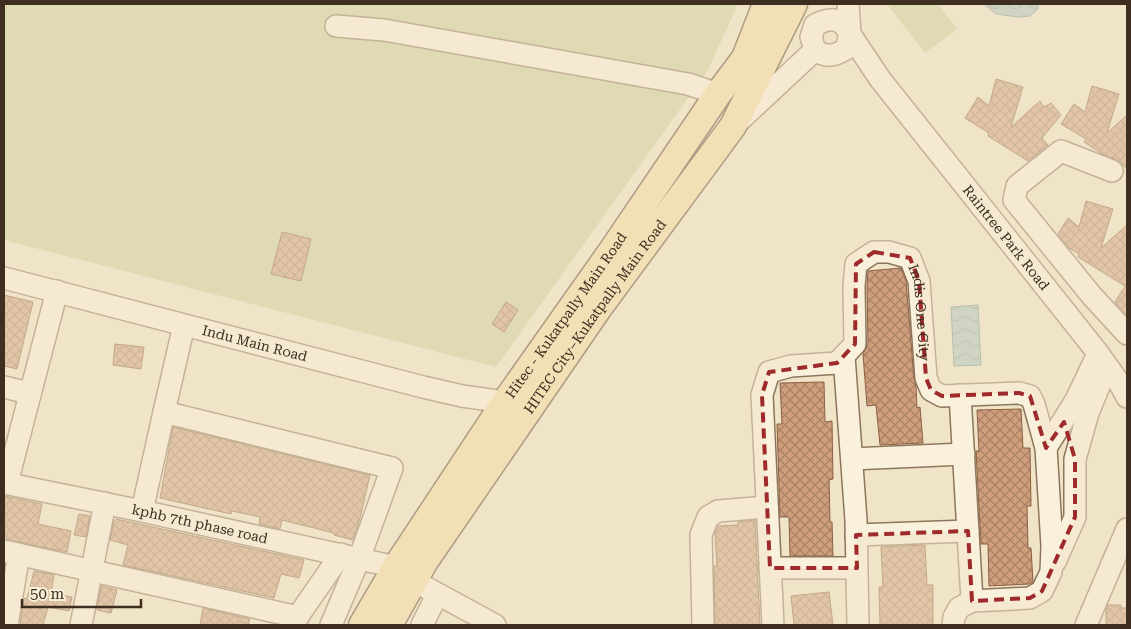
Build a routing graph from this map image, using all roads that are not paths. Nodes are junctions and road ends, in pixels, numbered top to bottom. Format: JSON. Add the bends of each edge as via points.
{"nodes":[{"id":1,"x":766,"y":4,"type":"edge"},
{"id":2,"x":794,"y":4,"type":"edge"},
{"id":3,"x":823,"y":4,"type":"edge"},
{"id":4,"x":848,"y":4,"type":"edge"},
{"id":5,"x":815,"y":25,"type":"junction"},
{"id":6,"x":336,"y":26,"type":"dead end"},
{"id":7,"x":850,"y":34,"type":"junction"},
{"id":8,"x":824,"y":53,"type":"junction"},
{"id":9,"x":880,"y":79,"type":"junction"},
{"id":10,"x":718,"y":94,"type":"junction"},
{"id":11,"x":733,"y":126,"type":"junction"},
{"id":12,"x":1112,"y":171,"type":"dead end"},
{"id":13,"x":4,"y":278,"type":"edge"},
{"id":14,"x":56,"y":292,"type":"junction"},
{"id":15,"x":184,"y":325,"type":"junction"},
{"id":16,"x":1127,"y":334,"type":"edge"},
{"id":17,"x":844,"y":356,"type":"junction"},
{"id":18,"x":1102,"y":360,"type":"junction"},
{"id":19,"x":4,"y":387,"type":"edge"},
{"id":20,"x":29,"y":393,"type":"junction"},
{"id":21,"x":960,"y":395,"type":"junction"},
{"id":22,"x":1127,"y":397,"type":"edge"},
{"id":23,"x":505,"y":402,"type":"junction"},
{"id":24,"x":164,"y":412,"type":"junction"},
{"id":25,"x":1064,"y":422,"type":"junction"},
{"id":26,"x":1046,"y":448,"type":"junction"},
{"id":27,"x":964,"y":454,"type":"junction"},
{"id":28,"x":852,"y":459,"type":"junction"},
{"id":29,"x":1076,"y":459,"type":"junction"},
{"id":30,"x":5,"y":483,"type":"edge"},
{"id":31,"x":105,"y":503,"type":"junction"},
{"id":32,"x":767,"y":508,"type":"junction"},
{"id":33,"x":142,"y":511,"type":"junction"},
{"id":34,"x":1127,"y":529,"type":"edge"},
{"id":35,"x":968,"y":531,"type":"junction"},
{"id":36,"x":856,"y":535,"type":"junction"},
{"id":37,"x":12,"y":553,"type":"edge"},
{"id":38,"x":350,"y":557,"type":"junction"},
{"id":39,"x":770,"y":568,"type":"junction"},
{"id":40,"x":857,"y":568,"type":"junction"},
{"id":41,"x":92,"y":571,"type":"junction"},
{"id":42,"x":1051,"y":572,"type":"junction"},
{"id":43,"x":405,"y":574,"type":"junction"},
{"id":44,"x":437,"y":595,"type":"junction"},
{"id":45,"x":972,"y":601,"type":"junction"},
{"id":46,"x":295,"y":621,"type":"edge"},
{"id":47,"x":7,"y":625,"type":"edge"},
{"id":48,"x":81,"y":625,"type":"edge"},
{"id":49,"x":331,"y":625,"type":"edge"},
{"id":50,"x":362,"y":625,"type":"edge"},
{"id":51,"x":389,"y":625,"type":"edge"},
{"id":52,"x":422,"y":625,"type":"edge"},
{"id":53,"x":496,"y":625,"type":"edge"},
{"id":54,"x":703,"y":625,"type":"edge"},
{"id":55,"x":773,"y":625,"type":"edge"},
{"id":56,"x":858,"y":625,"type":"edge"},
{"id":57,"x":954,"y":625,"type":"edge"},
{"id":58,"x":1086,"y":625,"type":"edge"}],
"edges":[{"from":1,"to":10,"type":"main road","name":"Hitec - Kukatpally Main Road","via":[[745,58]]},
{"from":2,"to":11,"type":"main road","name":"HITEC City–Kukatpally Main Road"},
{"from":3,"to":5,"type":"street"},
{"from":4,"to":7,"type":"street"},
{"from":5,"to":7,"type":"street","via":[[834,19],[844,24]]},
{"from":5,"to":8,"type":"street","via":[[811,37]]},
{"from":6,"to":10,"type":"street","via":[[384,30],[658,78]]},
{"from":7,"to":8,"type":"street","via":[[846,49]]},
{"from":7,"to":9,"type":"street","name":"Raintree Park Road"},
{"from":8,"to":9,"type":"street","name":"Raintree Park Road"},
{"from":8,"to":11,"type":"street"},
{"from":9,"to":18,"type":"street","name":"Raintree Park Road"},
{"from":10,"to":23,"type":"main road","name":"Hitec - Kukatpally Main Road"},
{"from":11,"to":43,"type":"main road","name":"HITEC City–Kukatpally Main Road","via":[[598,308],[424,560]]},
{"from":12,"to":16,"type":"street","via":[[1061,151],[1017,186],[1014,200]]},
{"from":13,"to":14,"type":"street","name":"Indu Main Road"},
{"from":14,"to":15,"type":"street","name":"Indu Main Road"},
{"from":14,"to":20,"type":"street"},
{"from":15,"to":23,"type":"street","name":"Indu Main Road","via":[[422,387]]},
{"from":15,"to":24,"type":"street"},
{"from":17,"to":21,"type":"street","name":"Indis One City","via":[[855,344],[856,264],[874,252],[910,258],[918,282],[926,378],[931,390],[942,396]]},
{"from":17,"to":28,"type":"street"},
{"from":17,"to":32,"type":"street","via":[[837,363],[790,366],[769,372],[762,395]]},
{"from":18,"to":22,"type":"street","name":"Raintree Park Road"},
{"from":18,"to":25,"type":"street"},
{"from":18,"to":29,"type":"street"},
{"from":19,"to":20,"type":"street"},
{"from":20,"to":30,"type":"street"},
{"from":21,"to":26,"type":"street","name":"Indis One City","via":[[1018,392],[1030,396]]},
{"from":21,"to":27,"type":"street"},
{"from":23,"to":43,"type":"main road","name":"Hitec - Kukatpally Main Road"},
{"from":24,"to":33,"type":"street"},
{"from":24,"to":38,"type":"street","via":[[392,468]]},
{"from":25,"to":26,"type":"street"},
{"from":25,"to":29,"type":"street"},
{"from":26,"to":42,"type":"street","name":"Indis One City"},
{"from":27,"to":28,"type":"street"},
{"from":27,"to":35,"type":"street"},
{"from":28,"to":36,"type":"street"},
{"from":29,"to":42,"type":"street","via":[[1075,517]]},
{"from":30,"to":31,"type":"street","name":"kphb 7th phase road"},
{"from":31,"to":33,"type":"street","name":"kphb 7th phase road"},
{"from":31,"to":41,"type":"street"},
{"from":32,"to":39,"type":"street"},
{"from":32,"to":54,"type":"street","via":[[718,511],[708,517],[701,535]]},
{"from":33,"to":38,"type":"street","name":"kphb 7th phase road"},
{"from":34,"to":58,"type":"street"},
{"from":35,"to":36,"type":"street"},
{"from":35,"to":45,"type":"street"},
{"from":36,"to":40,"type":"street"},
{"from":37,"to":41,"type":"street"},
{"from":37,"to":47,"type":"street"},
{"from":38,"to":43,"type":"street","name":"kphb 7th phase road"},
{"from":38,"to":46,"type":"street"},
{"from":38,"to":49,"type":"street"},
{"from":39,"to":40,"type":"street"},
{"from":39,"to":55,"type":"street"},
{"from":40,"to":56,"type":"street"},
{"from":41,"to":46,"type":"street"},
{"from":41,"to":48,"type":"street"},
{"from":42,"to":45,"type":"street","name":"Indis One City","via":[[1042,591],[1030,598]]},
{"from":43,"to":44,"type":"street","name":"kphb 7th phase road"},
{"from":43,"to":50,"type":"main road","name":"Hitec - Kukatpally Main Road"},
{"from":43,"to":51,"type":"main road","name":"HITEC City–Kukatpally Main Road"},
{"from":44,"to":52,"type":"street"},
{"from":44,"to":53,"type":"street","name":"kphb 7th phase road"},
{"from":45,"to":57,"type":"street","via":[[959,608]]}]}
